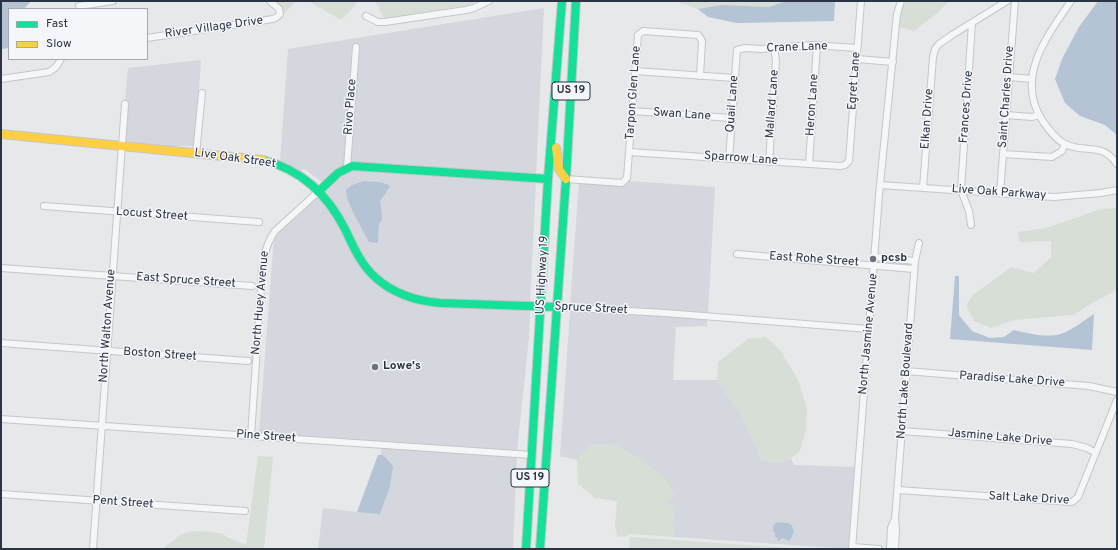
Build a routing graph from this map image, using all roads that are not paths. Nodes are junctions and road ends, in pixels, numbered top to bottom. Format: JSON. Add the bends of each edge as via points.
{"nodes":[{"id":1,"x":113,"y":1,"type":"edge"},
{"id":2,"x":270,"y":1,"type":"edge"},
{"id":3,"x":489,"y":1,"type":"edge"},
{"id":4,"x":562,"y":1,"type":"edge"},
{"id":5,"x":576,"y":1,"type":"edge"},
{"id":6,"x":861,"y":1,"type":"edge"},
{"id":7,"x":901,"y":1,"type":"edge"},
{"id":8,"x":1007,"y":1,"type":"edge"},
{"id":9,"x":1015,"y":1,"type":"edge"},
{"id":10,"x":1071,"y":1,"type":"edge"},
{"id":11,"x":79,"y":5,"type":"edge"},
{"id":12,"x":366,"y":16,"type":"dead end"},
{"id":13,"x":972,"y":23,"type":"junction"},
{"id":14,"x":148,"y":38,"type":"edge"},
{"id":15,"x":817,"y":45,"type":"junction"},
{"id":16,"x":356,"y":47,"type":"dead end"},
{"id":17,"x":774,"y":48,"type":"junction"},
{"id":18,"x":857,"y":48,"type":"junction"},
{"id":19,"x":737,"y":50,"type":"joint"},
{"id":20,"x":857,"y":59,"type":"junction"},
{"id":21,"x":60,"y":60,"type":"edge"},
{"id":22,"x":893,"y":62,"type":"junction"},
{"id":23,"x":635,"y":71,"type":"junction"},
{"id":24,"x":700,"y":76,"type":"junction"},
{"id":25,"x":1009,"y":77,"type":"junction"},
{"id":26,"x":734,"y":78,"type":"junction"},
{"id":27,"x":1,"y":79,"type":"edge"},
{"id":28,"x":1032,"y":79,"type":"junction"},
{"id":29,"x":202,"y":93,"type":"dead end"},
{"id":30,"x":125,"y":104,"type":"dead end"},
{"id":31,"x":632,"y":111,"type":"junction"},
{"id":32,"x":553,"y":114,"type":"junction"},
{"id":33,"x":1039,"y":114,"type":"junction"},
{"id":34,"x":1006,"y":115,"type":"junction"},
{"id":35,"x":732,"y":118,"type":"junction"},
{"id":36,"x":1,"y":134,"type":"edge"},
{"id":37,"x":1065,"y":144,"type":"junction"},
{"id":38,"x":122,"y":146,"type":"junction"},
{"id":39,"x":630,"y":152,"type":"junction"},
{"id":40,"x":196,"y":154,"type":"junction"},
{"id":41,"x":1003,"y":154,"type":"junction"},
{"id":42,"x":729,"y":158,"type":"junction"},
{"id":43,"x":849,"y":160,"type":"joint"},
{"id":44,"x":769,"y":162,"type":"junction"},
{"id":45,"x":809,"y":164,"type":"junction"},
{"id":46,"x":1117,"y":164,"type":"edge"},
{"id":47,"x":347,"y":167,"type":"junction"},
{"id":48,"x":566,"y":178,"type":"junction"},
{"id":49,"x":548,"y":179,"type":"junction"},
{"id":50,"x":880,"y":185,"type":"junction"},
{"id":51,"x":923,"y":188,"type":"junction"},
{"id":52,"x":962,"y":190,"type":"junction"},
{"id":53,"x":1117,"y":190,"type":"edge"},
{"id":54,"x":318,"y":192,"type":"junction"},
{"id":55,"x":1000,"y":193,"type":"junction"},
{"id":56,"x":44,"y":206,"type":"dead end"},
{"id":57,"x":116,"y":212,"type":"junction"},
{"id":58,"x":259,"y":222,"type":"dead end"},
{"id":59,"x":971,"y":225,"type":"dead end"},
{"id":60,"x":919,"y":244,"type":"dead end"},
{"id":61,"x":737,"y":254,"type":"dead end"},
{"id":62,"x":875,"y":257,"type":"junction"},
{"id":63,"x":915,"y":261,"type":"junction"},
{"id":64,"x":874,"y":265,"type":"junction"},
{"id":65,"x":1,"y":268,"type":"edge"},
{"id":66,"x":914,"y":269,"type":"junction"},
{"id":67,"x":112,"y":276,"type":"junction"},
{"id":68,"x":252,"y":286,"type":"dead end"},
{"id":69,"x":540,"y":306,"type":"junction"},
{"id":70,"x":557,"y":306,"type":"junction"},
{"id":71,"x":869,"y":329,"type":"junction"},
{"id":72,"x":1,"y":344,"type":"edge"},
{"id":73,"x":107,"y":351,"type":"junction"},
{"id":74,"x":248,"y":361,"type":"dead end"},
{"id":75,"x":906,"y":372,"type":"junction"},
{"id":76,"x":1117,"y":392,"type":"edge"},
{"id":77,"x":1117,"y":400,"type":"edge"},
{"id":78,"x":535,"y":408,"type":"junction"},
{"id":79,"x":1,"y":419,"type":"edge"},
{"id":80,"x":102,"y":426,"type":"junction"},
{"id":81,"x":902,"y":431,"type":"junction"},
{"id":82,"x":251,"y":436,"type":"junction"},
{"id":83,"x":1096,"y":453,"type":"junction"},
{"id":84,"x":532,"y":455,"type":"junction"},
{"id":85,"x":546,"y":456,"type":"junction"},
{"id":86,"x":898,"y":490,"type":"junction"},
{"id":87,"x":1,"y":494,"type":"edge"},
{"id":88,"x":96,"y":501,"type":"junction"},
{"id":89,"x":245,"y":511,"type":"dead end"},
{"id":90,"x":895,"y":520,"type":"junction"},
{"id":91,"x":542,"y":522,"type":"junction"},
{"id":92,"x":852,"y":548,"type":"edge"},
{"id":93,"x":93,"y":549,"type":"edge"},
{"id":94,"x":526,"y":549,"type":"edge"},
{"id":95,"x":540,"y":549,"type":"edge"},
{"id":96,"x":879,"y":549,"type":"edge"},
{"id":97,"x":890,"y":549,"type":"edge"},
{"id":98,"x":895,"y":549,"type":"edge"}],
"edges":[{"from":1,"to":11,"type":"street"},
{"from":2,"to":14,"type":"street","name":"River Village Drive","via":[[279,9],[280,14],[273,19]]},
{"from":3,"to":12,"type":"street","via":[[466,10],[385,22],[378,22]]},
{"from":4,"to":32,"type":"main road","name":"US Highway 19","number":"US 19"},
{"from":5,"to":48,"type":"main road","name":"US Highway 19","number":"US 19"},
{"from":6,"to":18,"type":"street","name":"Egret Lane"},
{"from":7,"to":22,"type":"street","name":"North Jasmine Avenue"},
{"from":8,"to":13,"type":"street"},
{"from":9,"to":25,"type":"street","name":"Saint Charles Drive"},
{"from":10,"to":28,"type":"street","via":[[1042,45]]},
{"from":13,"to":51,"type":"street","name":"Elkan Drive","via":[[935,49]]},
{"from":13,"to":52,"type":"street","name":"Frances Drive"},
{"from":15,"to":17,"type":"street","name":"Crane Lane"},
{"from":15,"to":18,"type":"street","name":"Crane Lane"},
{"from":15,"to":45,"type":"street","name":"Heron Lane"},
{"from":16,"to":47,"type":"street","name":"Rivo Place"},
{"from":17,"to":19,"type":"street","name":"Crane Lane"},
{"from":17,"to":44,"type":"street","name":"Mallard Lane","via":[[776,61]]},
{"from":18,"to":20,"type":"street","name":"Egret Lane"},
{"from":19,"to":26,"type":"street","name":"Quail Lane"},
{"from":20,"to":22,"type":"street"},
{"from":20,"to":43,"type":"street","name":"Egret Lane"},
{"from":21,"to":27,"type":"street","via":[[48,72]]},
{"from":22,"to":50,"type":"street","name":"North Jasmine Avenue"},
{"from":23,"to":24,"type":"street"},
{"from":23,"to":24,"type":"street","name":"Tarpon Glen Lane","via":[[638,35],[643,31],[698,35],[702,41]]},
{"from":23,"to":31,"type":"street","name":"Tarpon Glen Lane"},
{"from":24,"to":26,"type":"street"},
{"from":25,"to":28,"type":"street"},
{"from":25,"to":34,"type":"street","name":"Saint Charles Drive"},
{"from":26,"to":35,"type":"street","name":"Quail Lane"},
{"from":28,"to":33,"type":"street"},
{"from":29,"to":40,"type":"street"},
{"from":30,"to":38,"type":"street","name":"North Walton Avenue"},
{"from":31,"to":35,"type":"street","name":"Swan Lane"},
{"from":31,"to":39,"type":"street","name":"Tarpon Glen Lane"},
{"from":32,"to":48,"type":"main road","via":[[558,168]]},
{"from":32,"to":49,"type":"main road","name":"US Highway 19","number":"US 19"},
{"from":33,"to":34,"type":"street","via":[[1032,117]]},
{"from":33,"to":37,"type":"street","via":[[1053,135]]},
{"from":34,"to":41,"type":"street","name":"Saint Charles Drive"},
{"from":35,"to":42,"type":"street","name":"Quail Lane"},
{"from":36,"to":38,"type":"main road","name":"Live Oak Street"},
{"from":37,"to":41,"type":"street","via":[[1062,151],[1052,157]]},
{"from":37,"to":46,"type":"street","via":[[1106,152]]},
{"from":38,"to":40,"type":"main road","name":"Live Oak Street"},
{"from":38,"to":57,"type":"street","name":"North Walton Avenue"},
{"from":39,"to":42,"type":"street","name":"Sparrow Lane"},
{"from":39,"to":48,"type":"street","name":"Tarpon Glen Lane","via":[[627,178],[622,183]]},
{"from":40,"to":54,"type":"main road","name":"Live Oak Street","via":[[262,160],[284,166],[303,177]]},
{"from":41,"to":55,"type":"street","name":"Saint Charles Drive"},
{"from":42,"to":44,"type":"street","name":"Sparrow Lane"},
{"from":43,"to":45,"type":"street","name":"Sparrow Lane","via":[[842,166]]},
{"from":44,"to":45,"type":"street","name":"Sparrow Lane"},
{"from":47,"to":49,"type":"main road"},
{"from":47,"to":54,"type":"main road"},
{"from":48,"to":70,"type":"main road","name":"US Highway 19","number":"US 19"},
{"from":49,"to":69,"type":"main road","name":"US Highway 19","number":"US 19"},
{"from":50,"to":51,"type":"street","name":"Live Oak Parkway"},
{"from":50,"to":62,"type":"street","name":"North Jasmine Avenue"},
{"from":51,"to":52,"type":"street","name":"Live Oak Parkway"},
{"from":52,"to":55,"type":"street","name":"Live Oak Parkway"},
{"from":52,"to":59,"type":"street"},
{"from":53,"to":55,"type":"street","name":"Live Oak Parkway","via":[[1065,197]]},
{"from":54,"to":69,"type":"main road","name":"Spruce Street","via":[[328,200],[368,271],[403,295],[426,302],[448,304]]},
{"from":54,"to":82,"type":"street","name":"North Huey Avenue","via":[[275,230],[266,248],[262,272]]},
{"from":56,"to":57,"type":"street","name":"Locust Street"},
{"from":57,"to":58,"type":"street","name":"Locust Street"},
{"from":57,"to":67,"type":"street","name":"North Walton Avenue"},
{"from":60,"to":63,"type":"street","name":"North Lake Boulevard"},
{"from":61,"to":64,"type":"street","name":"East Rohe Street"},
{"from":62,"to":63,"type":"street"},
{"from":62,"to":64,"type":"street","name":"North Jasmine Avenue"},
{"from":63,"to":66,"type":"street","name":"North Lake Boulevard"},
{"from":64,"to":66,"type":"street","name":"East Rohe Street"},
{"from":64,"to":71,"type":"street","name":"North Jasmine Avenue"},
{"from":65,"to":67,"type":"street","name":"East Spruce Street"},
{"from":66,"to":75,"type":"street","name":"North Lake Boulevard"},
{"from":67,"to":68,"type":"street","name":"East Spruce Street"},
{"from":67,"to":73,"type":"street","name":"North Walton Avenue"},
{"from":69,"to":70,"type":"main road","name":"Spruce Street"},
{"from":69,"to":78,"type":"main road","name":"US Highway 19","number":"US 19"},
{"from":70,"to":71,"type":"street","name":"Spruce Street"},
{"from":70,"to":85,"type":"main road","name":"US Highway 19","number":"US 19"},
{"from":71,"to":92,"type":"street","name":"North Jasmine Avenue"},
{"from":72,"to":73,"type":"street","name":"Boston Street"},
{"from":73,"to":74,"type":"street","name":"Boston Street"},
{"from":73,"to":80,"type":"street","name":"North Walton Avenue"},
{"from":75,"to":76,"type":"street","name":"Paradise Lake Drive","via":[[1089,386]]},
{"from":75,"to":81,"type":"street","name":"North Lake Boulevard"},
{"from":77,"to":83,"type":"street","name":"Salt Lake Drive"},
{"from":78,"to":84,"type":"main road","name":"US Highway 19","number":"US 19"},
{"from":78,"to":85,"type":"main road","via":[[539,445]]},
{"from":79,"to":80,"type":"street","name":"Pine Street"},
{"from":80,"to":82,"type":"street","name":"Pine Street"},
{"from":80,"to":88,"type":"street","name":"North Walton Avenue"},
{"from":81,"to":83,"type":"street","name":"Jasmine Lake Drive","via":[[1072,444]]},
{"from":81,"to":86,"type":"street","name":"North Lake Boulevard"},
{"from":82,"to":84,"type":"street","name":"Pine Street"},
{"from":83,"to":86,"type":"street","name":"Salt Lake Drive","via":[[1078,497],[1072,502]]},
{"from":84,"to":91,"type":"main road","via":[[539,470]]},
{"from":84,"to":94,"type":"main road","name":"US Highway 19","number":"US 19"},
{"from":85,"to":91,"type":"main road","name":"US Highway 19","number":"US 19"},
{"from":86,"to":90,"type":"street","name":"North Lake Boulevard"},
{"from":87,"to":88,"type":"street","name":"Pent Street"},
{"from":88,"to":89,"type":"street","name":"Pent Street"},
{"from":88,"to":93,"type":"street","name":"North Walton Avenue"},
{"from":90,"to":97,"type":"street","name":"North Lake Boulevard","via":[[891,528]]},
{"from":90,"to":98,"type":"street","name":"North Lake Boulevard"},
{"from":91,"to":95,"type":"main road","name":"US Highway 19","number":"US 19"},
{"from":92,"to":96,"type":"street"}]}
